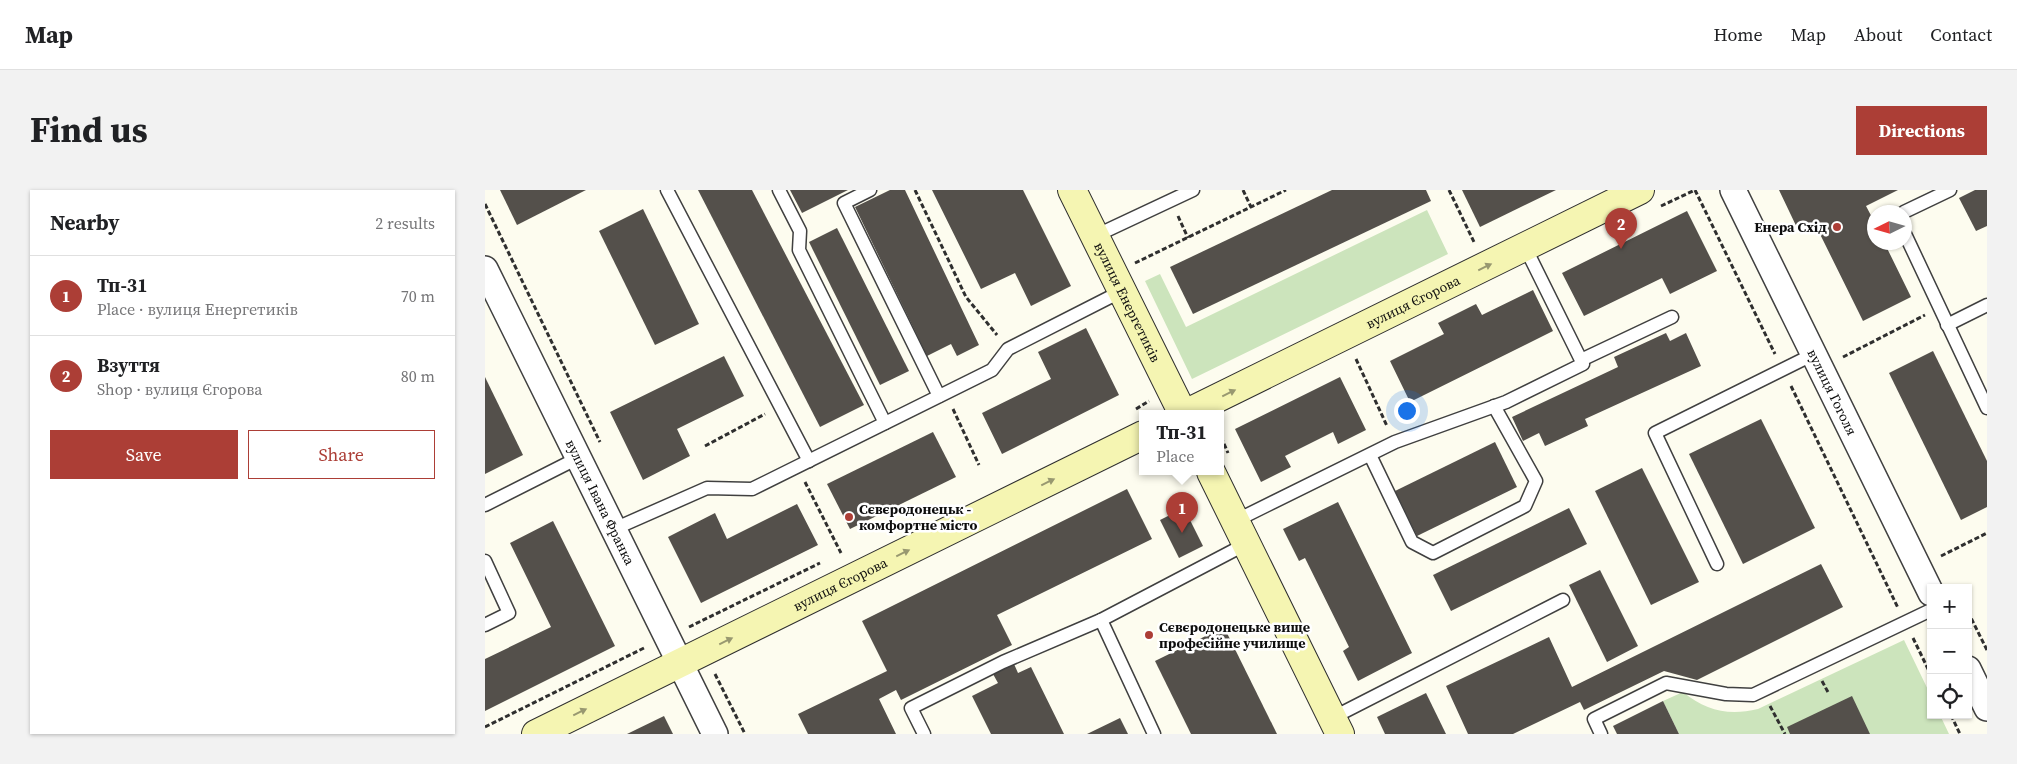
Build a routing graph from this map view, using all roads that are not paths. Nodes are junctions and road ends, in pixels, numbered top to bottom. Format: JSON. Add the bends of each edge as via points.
{"nodes":[{"id":1,"x":667,"y":190,"type":"edge"},
{"id":2,"x":779,"y":190,"type":"edge"},
{"id":3,"x":870,"y":190,"type":"edge"},
{"id":4,"x":1072,"y":190,"type":"edge"},
{"id":5,"x":1193,"y":190,"type":"edge"},
{"id":6,"x":1640,"y":190,"type":"edge"},
{"id":7,"x":1733,"y":190,"type":"edge"},
{"id":8,"x":1950,"y":190,"type":"edge"},
{"id":9,"x":1912,"y":208,"type":"edge"},
{"id":10,"x":1095,"y":236,"type":"junction"},
{"id":11,"x":1525,"y":247,"type":"junction"},
{"id":12,"x":1912,"y":249,"type":"edge"},
{"id":13,"x":485,"y":269,"type":"edge"},
{"id":14,"x":1122,"y":291,"type":"junction"},
{"id":15,"x":1987,"y":305,"type":"edge"},
{"id":16,"x":1672,"y":317,"type":"dead end"},
{"id":17,"x":1947,"y":325,"type":"junction"},
{"id":18,"x":1814,"y":354,"type":"junction"},
{"id":19,"x":1581,"y":360,"type":"junction"},
{"id":20,"x":942,"y":395,"type":"junction"},
{"id":21,"x":1494,"y":406,"type":"junction"},
{"id":22,"x":1987,"y":408,"type":"edge"},
{"id":23,"x":1182,"y":410,"type":"edge"},
{"id":24,"x":1192,"y":410,"type":"edge"},
{"id":25,"x":885,"y":423,"type":"junction"},
{"id":26,"x":1137,"y":423,"type":"edge"},
{"id":27,"x":1370,"y":455,"type":"junction"},
{"id":28,"x":579,"y":458,"type":"junction"},
{"id":29,"x":804,"y":464,"type":"junction"},
{"id":30,"x":1212,"y":475,"type":"edge"},
{"id":31,"x":485,"y":504,"type":"edge"},
{"id":32,"x":614,"y":529,"type":"junction"},
{"id":33,"x":1241,"y":533,"type":"junction"},
{"id":34,"x":485,"y":561,"type":"edge"},
{"id":35,"x":1717,"y":564,"type":"dead end"},
{"id":36,"x":1927,"y":585,"type":"edge"},
{"id":37,"x":1563,"y":600,"type":"dead end"},
{"id":38,"x":1927,"y":612,"type":"edge"},
{"id":39,"x":1101,"y":620,"type":"junction"},
{"id":40,"x":485,"y":625,"type":"edge"},
{"id":41,"x":680,"y":663,"type":"junction"},
{"id":42,"x":1970,"y":674,"type":"edge"},
{"id":43,"x":1987,"y":708,"type":"edge"},
{"id":44,"x":1336,"y":726,"type":"edge"},
{"id":45,"x":1598,"y":733,"type":"edge"},
{"id":46,"x":536,"y":734,"type":"edge"},
{"id":47,"x":715,"y":734,"type":"edge"},
{"id":48,"x":924,"y":734,"type":"edge"},
{"id":49,"x":1154,"y":734,"type":"edge"}],
"edges":[{"from":1,"to":29,"type":"lane","via":[[781,406]]},
{"from":2,"to":25,"type":"lane","via":[[800,232],[799,250]]},
{"from":3,"to":20,"type":"lane","via":[[843,203]]},
{"from":4,"to":10,"type":"street","name":"вулиця Енергетиків"},
{"from":5,"to":10,"type":"lane"},
{"from":6,"to":11,"type":"street","name":"вулиця Єгорова"},
{"from":7,"to":18,"type":"street","name":"вулиця Гоголя"},
{"from":8,"to":9,"type":"lane"},
{"from":10,"to":14,"type":"street","name":"вулиця Енергетиків"},
{"from":11,"to":19,"type":"lane"},
{"from":24,"to":11,"type":"street","name":"вулиця Єгорова","one_way":true},
{"from":12,"to":17,"type":"lane"},
{"from":13,"to":28,"type":"street","name":"вулиця Івана Франка"},
{"from":14,"to":20,"type":"lane","via":[[1008,349],[992,370]]},
{"from":14,"to":23,"type":"street","name":"вулиця Енергетиків"},
{"from":15,"to":17,"type":"lane"},
{"from":16,"to":19,"type":"lane"},
{"from":17,"to":22,"type":"lane"},
{"from":18,"to":35,"type":"lane","via":[[1655,433]]},
{"from":18,"to":36,"type":"street","name":"вулиця Гоголя"},
{"from":19,"to":21,"type":"lane","via":[[1583,364]]},
{"from":20,"to":25,"type":"lane"},
{"from":21,"to":27,"type":"lane","via":[[1395,442]]},
{"from":21,"to":27,"type":"lane","via":[[1536,482],[1525,506],[1433,553],[1412,542]]},
{"from":25,"to":29,"type":"lane"},
{"from":41,"to":26,"type":"street","name":"вулиця Єгорова","one_way":true},
{"from":27,"to":33,"type":"lane"},
{"from":28,"to":31,"type":"lane"},
{"from":28,"to":32,"type":"street","name":"вулиця Івана Франка"},
{"from":29,"to":32,"type":"lane","via":[[752,489],[707,488]]},
{"from":30,"to":33,"type":"street"},
{"from":32,"to":41,"type":"street","name":"вулиця Івана Франка"},
{"from":33,"to":39,"type":"lane"},
{"from":33,"to":44,"type":"street"},
{"from":34,"to":40,"type":"lane","via":[[509,613]]},
{"from":37,"to":44,"type":"lane"},
{"from":38,"to":45,"type":"lane","via":[[1753,695],[1726,694],[1666,683],[1594,719]]},
{"from":39,"to":48,"type":"lane","via":[[1003,662],[911,708]]},
{"from":39,"to":49,"type":"lane"},
{"from":46,"to":41,"type":"street","name":"вулиця Єгорова","one_way":true},
{"from":41,"to":47,"type":"street","name":"вулиця Івана Франка"},
{"from":42,"to":43,"type":"street"}]}
